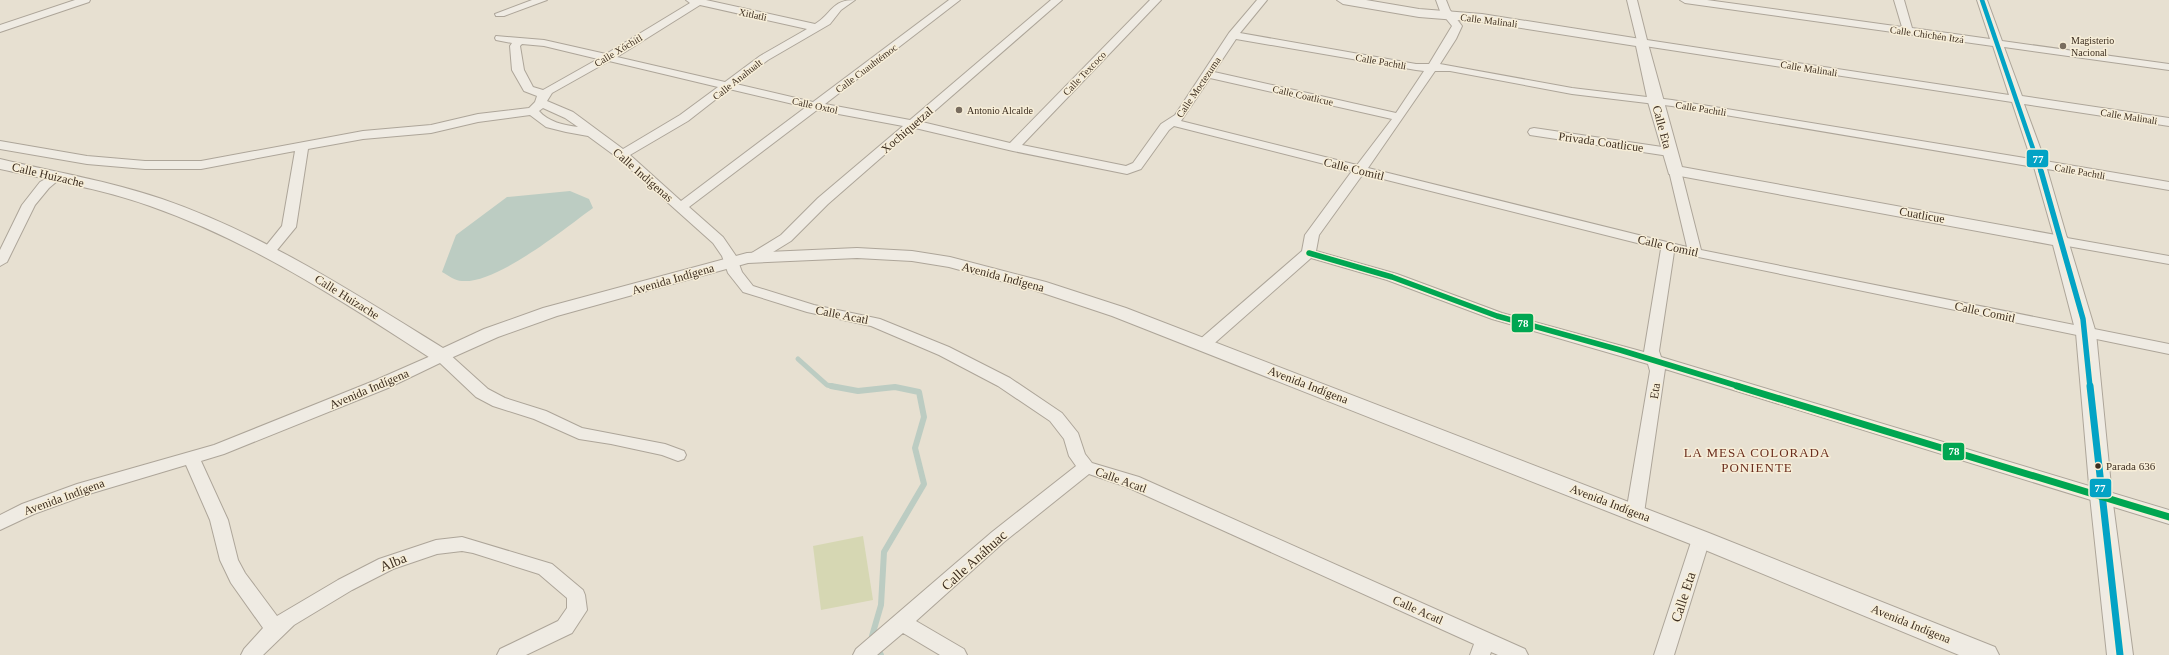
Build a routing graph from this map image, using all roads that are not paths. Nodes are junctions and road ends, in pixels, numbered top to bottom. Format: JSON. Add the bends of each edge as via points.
{"nodes":[{"id":1,"x":85,"y":0,"type":"edge"},
{"id":2,"x":542,"y":0,"type":"edge"},
{"id":3,"x":850,"y":0,"type":"edge"},
{"id":4,"x":955,"y":0,"type":"edge"},
{"id":5,"x":1057,"y":0,"type":"edge"},
{"id":6,"x":1156,"y":0,"type":"edge"},
{"id":7,"x":1262,"y":0,"type":"edge"},
{"id":8,"x":1343,"y":0,"type":"edge"},
{"id":9,"x":1441,"y":0,"type":"edge"},
{"id":10,"x":1632,"y":0,"type":"edge"},
{"id":11,"x":1685,"y":0,"type":"edge"},
{"id":12,"x":1899,"y":0,"type":"edge"},
{"id":13,"x":1982,"y":0,"type":"edge"},
{"id":14,"x":696,"y":1,"type":"edge"},
{"id":15,"x":500,"y":14,"type":"dead end"},
{"id":16,"x":1449,"y":16,"type":"junction"},
{"id":17,"x":817,"y":28,"type":"junction"},
{"id":18,"x":0,"y":29,"type":"edge"},
{"id":19,"x":1908,"y":31,"type":"junction"},
{"id":20,"x":1233,"y":35,"type":"junction"},
{"id":21,"x":500,"y":38,"type":"dead end"},
{"id":22,"x":520,"y":41,"type":"junction"},
{"id":23,"x":1642,"y":43,"type":"junction"},
{"id":24,"x":1996,"y":43,"type":"junction"},
{"id":25,"x":607,"y":58,"type":"junction"},
{"id":26,"x":1432,"y":67,"type":"junction"},
{"id":27,"x":2169,"y":67,"type":"edge"},
{"id":28,"x":1206,"y":74,"type":"junction"},
{"id":29,"x":728,"y":86,"type":"junction"},
{"id":30,"x":2017,"y":100,"type":"junction"},
{"id":31,"x":1655,"y":102,"type":"junction"},
{"id":32,"x":539,"y":103,"type":"junction"},
{"id":33,"x":815,"y":106,"type":"junction"},
{"id":34,"x":1399,"y":117,"type":"junction"},
{"id":35,"x":1172,"y":122,"type":"junction"},
{"id":36,"x":2169,"y":122,"type":"edge"},
{"id":37,"x":914,"y":124,"type":"junction"},
{"id":38,"x":1534,"y":132,"type":"dead end"},
{"id":39,"x":0,"y":146,"type":"edge"},
{"id":40,"x":302,"y":147,"type":"junction"},
{"id":41,"x":1013,"y":147,"type":"junction"},
{"id":42,"x":1669,"y":152,"type":"junction"},
{"id":43,"x":622,"y":155,"type":"junction"},
{"id":44,"x":0,"y":164,"type":"edge"},
{"id":45,"x":2039,"y":164,"type":"junction"},
{"id":46,"x":1132,"y":169,"type":"joint"},
{"id":47,"x":1359,"y":170,"type":"junction"},
{"id":48,"x":1675,"y":171,"type":"junction"},
{"id":49,"x":56,"y":177,"type":"junction"},
{"id":50,"x":2169,"y":186,"type":"edge"},
{"id":51,"x":680,"y":208,"type":"junction"},
{"id":52,"x":2061,"y":241,"type":"junction"},
{"id":53,"x":1668,"y":247,"type":"junction"},
{"id":54,"x":268,"y":252,"type":"junction"},
{"id":55,"x":1309,"y":253,"type":"junction"},
{"id":56,"x":1695,"y":253,"type":"junction"},
{"id":57,"x":755,"y":257,"type":"junction"},
{"id":58,"x":2169,"y":260,"type":"edge"},
{"id":59,"x":0,"y":262,"type":"edge"},
{"id":60,"x":730,"y":262,"type":"junction"},
{"id":61,"x":748,"y":289,"type":"joint"},
{"id":62,"x":2086,"y":333,"type":"junction"},
{"id":63,"x":1204,"y":344,"type":"junction"},
{"id":64,"x":2169,"y":349,"type":"edge"},
{"id":65,"x":442,"y":356,"type":"junction"},
{"id":66,"x":1654,"y":361,"type":"junction"},
{"id":67,"x":678,"y":455,"type":"dead end"},
{"id":68,"x":191,"y":457,"type":"junction"},
{"id":69,"x":1086,"y":467,"type":"junction"},
{"id":70,"x":2101,"y":496,"type":"junction"},
{"id":71,"x":1635,"y":512,"type":"junction"},
{"id":72,"x":2169,"y":517,"type":"edge"},
{"id":73,"x":0,"y":523,"type":"edge"},
{"id":74,"x":1701,"y":539,"type":"junction"},
{"id":75,"x":902,"y":623,"type":"junction"},
{"id":76,"x":275,"y":629,"type":"junction"},
{"id":77,"x":1482,"y":648,"type":"edge"},
{"id":78,"x":251,"y":655,"type":"edge"},
{"id":79,"x":508,"y":655,"type":"edge"},
{"id":80,"x":864,"y":655,"type":"edge"},
{"id":81,"x":957,"y":655,"type":"edge"},
{"id":82,"x":1518,"y":655,"type":"edge"},
{"id":83,"x":1664,"y":655,"type":"edge"},
{"id":84,"x":1986,"y":655,"type":"edge"},
{"id":85,"x":2120,"y":655,"type":"edge"}],
"edges":[{"from":1,"to":18,"type":"street"},
{"from":2,"to":15,"type":"street"},
{"from":3,"to":17,"type":"street","name":"Calle Anahualt","via":[[837,8],[826,22]]},
{"from":4,"to":33,"type":"street","name":"Calle Cuauhtémoc"},
{"from":5,"to":37,"type":"street","name":"Xochiquetzal"},
{"from":6,"to":41,"type":"street","name":"Calle Texcoco"},
{"from":7,"to":20,"type":"street","name":"Calle Moctezuma"},
{"from":8,"to":16,"type":"street","name":"Calle Malinali"},
{"from":9,"to":16,"type":"street"},
{"from":10,"to":23,"type":"street","name":"Calle Eta"},
{"from":11,"to":19,"type":"street","name":"Calle Chichén Itzá"},
{"from":12,"to":19,"type":"street"},
{"from":13,"to":24,"type":"street"},
{"from":14,"to":17,"type":"street","name":"Xitlatli"},
{"from":14,"to":25,"type":"street","name":"Calle Xóchitl"},
{"from":16,"to":23,"type":"street","name":"Calle Malinali","via":[[1482,18]]},
{"from":16,"to":26,"type":"street","name":"Calle Malinali","via":[[1457,27]]},
{"from":17,"to":29,"type":"street","name":"Calle Anahualt","via":[[771,53]]},
{"from":19,"to":24,"type":"street","name":"Calle Chichén Itzá"},
{"from":20,"to":26,"type":"street","name":"Calle Pachtli","via":[[1416,67]]},
{"from":20,"to":28,"type":"street","name":"Calle Moctezuma"},
{"from":21,"to":22,"type":"street","name":"Calle Oxtol"},
{"from":22,"to":25,"type":"street","name":"Calle Oxtol","via":[[544,43]]},
{"from":22,"to":32,"type":"street","name":"Calle Indígenas","via":[[515,46],[519,74]]},
{"from":23,"to":30,"type":"street","name":"Calle Malinali"},
{"from":23,"to":31,"type":"street","name":"Calle Eta"},
{"from":24,"to":27,"type":"street","name":"Calle Chichén Itzá"},
{"from":24,"to":30,"type":"street"},
{"from":25,"to":29,"type":"street","name":"Calle Oxtol"},
{"from":25,"to":32,"type":"street","name":"Calle Xóchitl"},
{"from":26,"to":31,"type":"street","name":"Calle Pachtli","via":[[1450,68],[1572,91]]},
{"from":26,"to":34,"type":"street","name":"Calle Malinali"},
{"from":28,"to":34,"type":"street","name":"Calle Coatlicue"},
{"from":28,"to":35,"type":"street","name":"Calle Moctezuma","via":[[1179,117]]},
{"from":29,"to":33,"type":"street","name":"Calle Oxtol"},
{"from":29,"to":43,"type":"street","name":"Calle Anahualt","via":[[684,118]]},
{"from":30,"to":36,"type":"street","name":"Calle Malinali"},
{"from":30,"to":45,"type":"street"},
{"from":31,"to":42,"type":"street","name":"Calle Eta"},
{"from":31,"to":45,"type":"street","name":"Calle Pachtli"},
{"from":32,"to":40,"type":"street","via":[[431,129],[362,135]]},
{"from":32,"to":43,"type":"street","name":"Calle Indígenas","via":[[569,115],[588,132]]},
{"from":33,"to":37,"type":"street","name":"Calle Oxtol"},
{"from":33,"to":51,"type":"street","name":"Calle Cuauhtémoc"},
{"from":34,"to":47,"type":"street","name":"Calle Malinali"},
{"from":35,"to":46,"type":"street","name":"Calle Moctezuma","via":[[1165,127],[1137,166]]},
{"from":35,"to":47,"type":"street","name":"Calle Comitl"},
{"from":37,"to":41,"type":"street","name":"Calle Oxtol"},
{"from":37,"to":57,"type":"street","name":"Xochiquetzal","via":[[824,201],[786,238]]},
{"from":38,"to":42,"type":"street","name":"Privada Coatlicue"},
{"from":39,"to":40,"type":"street","via":[[87,160],[162,166],[210,164]]},
{"from":40,"to":54,"type":"street","via":[[289,227]]},
{"from":41,"to":46,"type":"street","name":"Calle Oxtol"},
{"from":42,"to":48,"type":"street","name":"Calle Eta"},
{"from":43,"to":51,"type":"street","name":"Calle Indígenas"},
{"from":44,"to":49,"type":"street","name":"Calle Huizache"},
{"from":45,"to":50,"type":"street","name":"Calle Pachtli"},
{"from":45,"to":52,"type":"street"},
{"from":47,"to":53,"type":"street","name":"Calle Comitl"},
{"from":47,"to":55,"type":"street","name":"Calle Malinali","via":[[1312,235]]},
{"from":48,"to":52,"type":"street","name":"Cuatlicue"},
{"from":48,"to":56,"type":"street","name":"Calle Eta"},
{"from":49,"to":54,"type":"street","name":"Calle Huizache","via":[[112,190],[176,210]]},
{"from":49,"to":59,"type":"street","via":[[43,186],[29,204]]},
{"from":51,"to":60,"type":"street","name":"Calle Indígenas","via":[[718,240]]},
{"from":52,"to":58,"type":"street","name":"Cuatlicue"},
{"from":52,"to":62,"type":"street"},
{"from":53,"to":56,"type":"street","name":"Calle Comitl"},
{"from":53,"to":66,"type":"street","name":"Eta","via":[[1651,351]]},
{"from":54,"to":65,"type":"street","name":"Calle Huizache","via":[[311,275]]},
{"from":55,"to":63,"type":"street"},
{"from":55,"to":66,"type":"street","via":[[1392,277],[1497,316]]},
{"from":56,"to":62,"type":"street","name":"Calle Comitl"},
{"from":57,"to":60,"type":"street","name":"Avenida Indígena"},
{"from":57,"to":63,"type":"street","name":"Avenida Indígena","via":[[857,253],[912,256],[950,262],[1076,297]]},
{"from":60,"to":61,"type":"street","name":"Calle Indígenas","via":[[739,280]]},
{"from":60,"to":65,"type":"street","name":"Avenida Indígena","via":[[550,312],[491,333]]},
{"from":61,"to":69,"type":"street","name":"Calle Acatl","via":[[812,309],[876,322],[944,351],[1004,382],[1056,417],[1072,437],[1077,456]]},
{"from":62,"to":64,"type":"street","name":"Calle Comitl"},
{"from":62,"to":70,"type":"street"},
{"from":63,"to":71,"type":"street","name":"Avenida Indígena"},
{"from":65,"to":67,"type":"street","name":"Calle Huizache","via":[[482,393],[499,402],[540,415],[579,433],[626,441]]},
{"from":65,"to":68,"type":"street","name":"Avenida Indígena","via":[[246,440]]},
{"from":66,"to":70,"type":"street"},
{"from":66,"to":71,"type":"street","name":"Eta","via":[[1658,371]]},
{"from":68,"to":73,"type":"street","name":"Avenida Indígena","via":[[140,470],[83,489],[28,509]]},
{"from":68,"to":76,"type":"street","via":[[219,520],[229,560],[238,578]]},
{"from":69,"to":75,"type":"street","name":"Calle Anáhuac","via":[[1070,483],[997,538]]},
{"from":69,"to":77,"type":"street","name":"Calle Acatl","via":[[1133,482]]},
{"from":70,"to":72,"type":"street"},
{"from":70,"to":85,"type":"street"},
{"from":71,"to":74,"type":"street","name":"Avenida Indígena"},
{"from":74,"to":83,"type":"street","name":"Calle Eta"},
{"from":74,"to":84,"type":"street","name":"Avenida Indígena"},
{"from":75,"to":80,"type":"street","name":"Calle Anáhuac"},
{"from":75,"to":81,"type":"street"},
{"from":76,"to":78,"type":"street","name":"Alba"},
{"from":76,"to":79,"type":"street","name":"Alba","via":[[300,611],[364,574],[415,553],[462,544],[545,569],[576,595],[577,610],[565,627]]},
{"from":77,"to":82,"type":"street","name":"Calle Acatl"}]}
